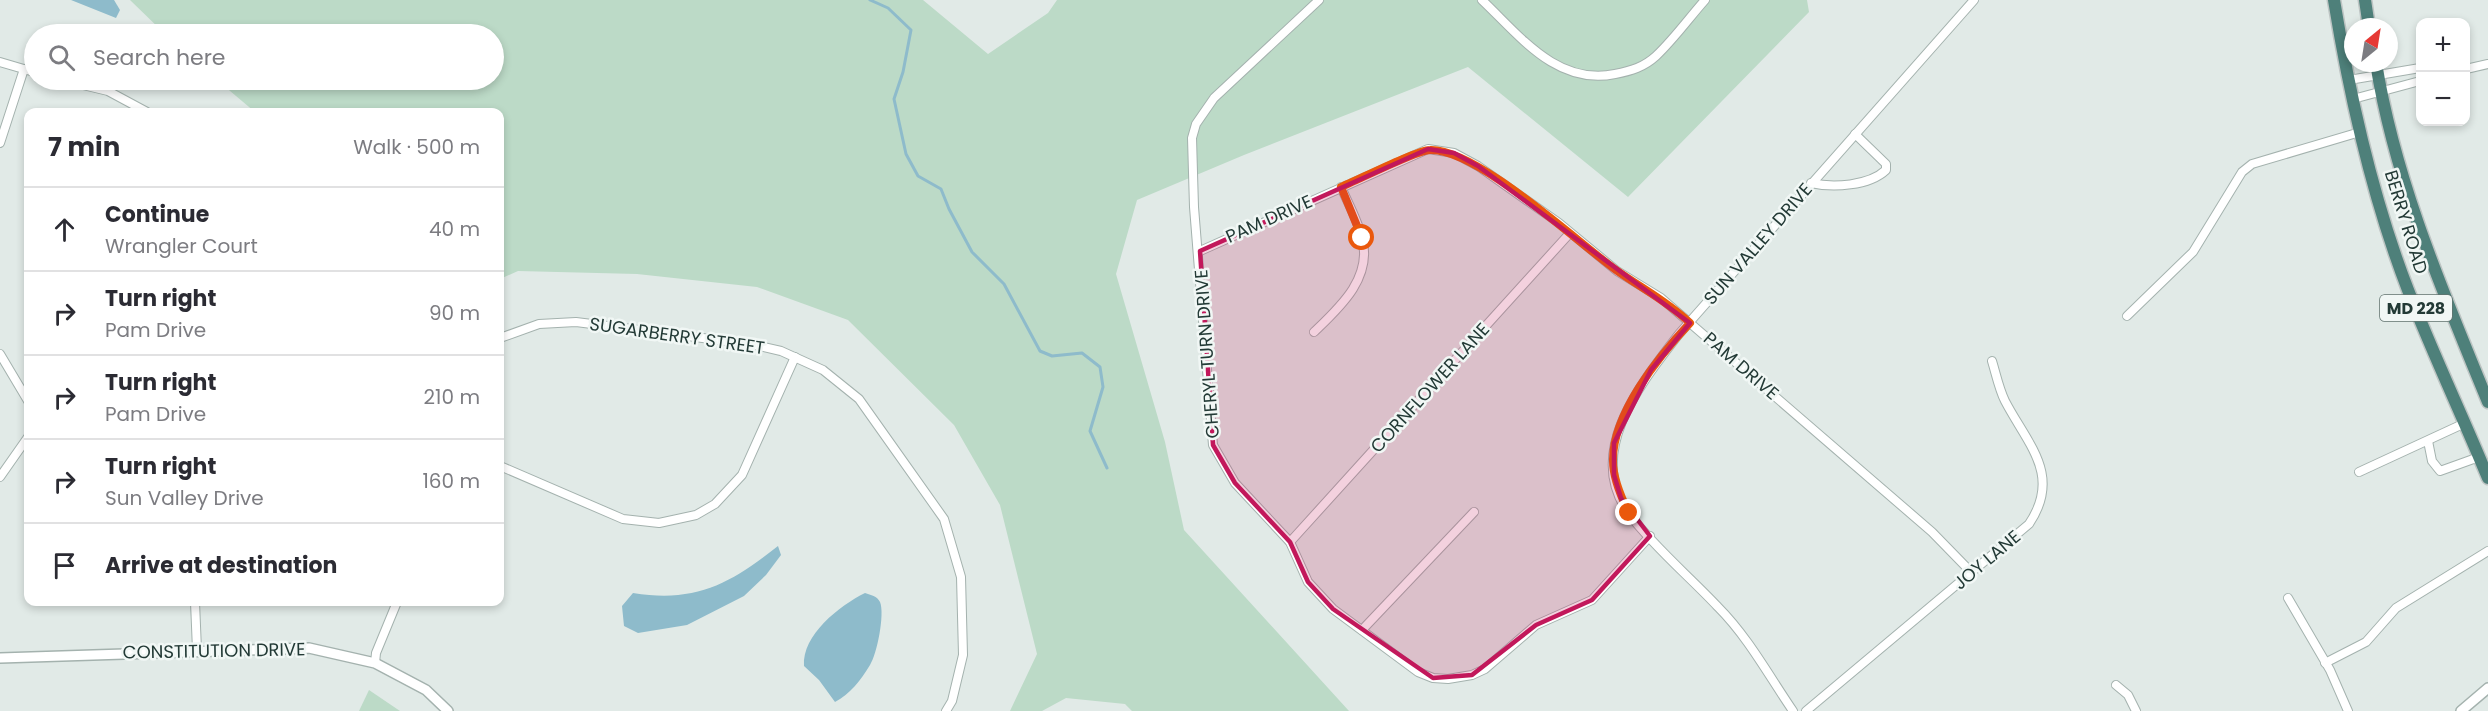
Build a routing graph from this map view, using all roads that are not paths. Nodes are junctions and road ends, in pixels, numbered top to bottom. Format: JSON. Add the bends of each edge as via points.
{"nodes":[{"id":1,"x":1319,"y":0,"type":"edge"},
{"id":2,"x":1705,"y":0,"type":"edge"},
{"id":3,"x":1974,"y":0,"type":"edge"},
{"id":4,"x":2334,"y":0,"type":"edge"},
{"id":5,"x":2365,"y":0,"type":"edge"},
{"id":6,"x":1484,"y":1,"type":"edge"},
{"id":7,"x":2368,"y":18,"type":"edge"},
{"id":8,"x":0,"y":62,"type":"edge"},
{"id":9,"x":2488,"y":64,"type":"edge"},
{"id":10,"x":2416,"y":68,"type":"edge"},
{"id":11,"x":2470,"y":68,"type":"edge"},
{"id":12,"x":24,"y":69,"type":"joint"},
{"id":13,"x":2398,"y":69,"type":"edge"},
{"id":14,"x":2369,"y":72,"type":"edge"},
{"id":15,"x":2378,"y":72,"type":"edge"},
{"id":16,"x":2349,"y":80,"type":"junction"},
{"id":17,"x":2416,"y":82,"type":"edge"},
{"id":18,"x":104,"y":90,"type":"edge"},
{"id":19,"x":2382,"y":90,"type":"junction"},
{"id":20,"x":2353,"y":99,"type":"junction"},
{"id":21,"x":140,"y":108,"type":"edge"},
{"id":22,"x":2360,"y":132,"type":"junction"},
{"id":23,"x":1855,"y":134,"type":"junction"},
{"id":24,"x":0,"y":142,"type":"edge"},
{"id":25,"x":1811,"y":183,"type":"junction"},
{"id":26,"x":1341,"y":187,"type":"junction"},
{"id":27,"x":1570,"y":233,"type":"junction"},
{"id":28,"x":1200,"y":251,"type":"junction"},
{"id":29,"x":2127,"y":316,"type":"dead end"},
{"id":30,"x":1690,"y":323,"type":"junction"},
{"id":31,"x":1314,"y":332,"type":"dead end"},
{"id":32,"x":504,"y":337,"type":"edge"},
{"id":33,"x":0,"y":354,"type":"edge"},
{"id":34,"x":795,"y":357,"type":"junction"},
{"id":35,"x":1992,"y":361,"type":"dead end"},
{"id":36,"x":24,"y":394,"type":"edge"},
{"id":37,"x":2487,"y":399,"type":"edge"},
{"id":38,"x":2465,"y":423,"type":"junction"},
{"id":39,"x":2428,"y":441,"type":"junction"},
{"id":40,"x":24,"y":443,"type":"edge"},
{"id":41,"x":2479,"y":457,"type":"junction"},
{"id":42,"x":504,"y":468,"type":"edge"},
{"id":43,"x":2359,"y":472,"type":"dead end"},
{"id":44,"x":0,"y":477,"type":"edge"},
{"id":45,"x":2488,"y":478,"type":"edge"},
{"id":46,"x":1474,"y":512,"type":"dead end"},
{"id":47,"x":1650,"y":536,"type":"junction"},
{"id":48,"x":1290,"y":542,"type":"junction"},
{"id":49,"x":2488,"y":551,"type":"edge"},
{"id":50,"x":1972,"y":573,"type":"junction"},
{"id":51,"x":2289,"y":598,"type":"dead end"},
{"id":52,"x":195,"y":606,"type":"edge"},
{"id":53,"x":396,"y":606,"type":"edge"},
{"id":54,"x":1362,"y":630,"type":"junction"},
{"id":55,"x":197,"y":650,"type":"junction"},
{"id":56,"x":0,"y":658,"type":"edge"},
{"id":57,"x":375,"y":663,"type":"junction"},
{"id":58,"x":2325,"y":663,"type":"junction"},
{"id":59,"x":2116,"y":685,"type":"dead end"},
{"id":60,"x":2488,"y":688,"type":"edge"},
{"id":61,"x":448,"y":711,"type":"edge"},
{"id":62,"x":946,"y":711,"type":"edge"},
{"id":63,"x":1793,"y":711,"type":"edge"},
{"id":64,"x":1806,"y":711,"type":"edge"},
{"id":65,"x":2136,"y":711,"type":"edge"},
{"id":66,"x":2348,"y":711,"type":"edge"},
{"id":67,"x":2462,"y":711,"type":"edge"}],
"edges":[{"from":1,"to":28,"type":"street","name":"CHERYL TURN DRIVE","via":[[1214,98],[1196,124],[1192,159]]},
{"from":2,"to":6,"type":"street","via":[[1656,56],[1636,70],[1598,78],[1552,64]]},
{"from":3,"to":23,"type":"street","name":"SUN VALLEY DRIVE"},
{"from":4,"to":16,"type":"highway","name":"BERRY ROAD","number":"MD 228"},
{"from":5,"to":7,"type":"highway"},
{"from":8,"to":12,"type":"street"},
{"from":9,"to":11,"type":"street"},
{"from":10,"to":13,"type":"street"},
{"from":12,"to":24,"type":"street"},
{"from":14,"to":16,"type":"street"},
{"from":15,"to":19,"type":"highway","name":"BERRY ROAD","number":"MD 228"},
{"from":16,"to":20,"type":"highway","name":"BERRY ROAD","number":"MD 228"},
{"from":17,"to":19,"type":"street"},
{"from":18,"to":21,"type":"street"},
{"from":19,"to":20,"type":"street"},
{"from":19,"to":37,"type":"highway","name":"BERRY ROAD","number":"MD 228","via":[[2394,144],[2434,273]]},
{"from":20,"to":22,"type":"highway","name":"BERRY ROAD","number":"MD 228"},
{"from":22,"to":29,"type":"street","via":[[2252,164],[2242,172],[2193,252]]},
{"from":22,"to":38,"type":"highway","name":"BERRY ROAD","number":"MD 228","via":[[2408,290]]},
{"from":23,"to":25,"type":"street","name":"SUN VALLEY DRIVE"},
{"from":23,"to":25,"type":"street","via":[[1886,164],[1886,170],[1875,177],[1839,185]]},
{"from":25,"to":30,"type":"street","name":"SUN VALLEY DRIVE"},
{"from":26,"to":27,"type":"street","name":"PAM DRIVE","via":[[1428,149],[1454,153]]},
{"from":26,"to":28,"type":"street","name":"PAM DRIVE"},
{"from":26,"to":31,"type":"street","via":[[1362,238],[1365,259],[1345,302]]},
{"from":27,"to":30,"type":"street","name":"PAM DRIVE"},
{"from":27,"to":48,"type":"street","name":"CORNFLOWER LANE"},
{"from":28,"to":48,"type":"street","name":"CHERYL TURN DRIVE","via":[[1213,445],[1235,483]]},
{"from":30,"to":47,"type":"street","name":"SUN VALLEY DRIVE","via":[[1651,370],[1626,412],[1614,442],[1614,476],[1622,498],[1629,513]]},
{"from":30,"to":50,"type":"street","name":"PAM DRIVE","via":[[1932,532]]},
{"from":32,"to":34,"type":"street","name":"SUGARBERRY STREET","via":[[539,324],[576,322],[750,344]]},
{"from":33,"to":36,"type":"street"},
{"from":34,"to":42,"type":"street","via":[[742,475],[715,504],[696,515],[659,523],[623,519]]},
{"from":34,"to":62,"type":"street","name":"SUGARBERRY STREET","via":[[824,370],[859,399],[944,519],[961,577],[963,655]]},
{"from":35,"to":50,"type":"street","name":"JOY LANE","via":[[2004,399],[2040,464],[2045,488],[2041,507],[2029,524]]},
{"from":38,"to":39,"type":"street"},
{"from":38,"to":41,"type":"highway","name":"BERRY ROAD","number":"MD 228"},
{"from":39,"to":41,"type":"street","via":[[2432,461],[2440,471]]},
{"from":39,"to":43,"type":"street"},
{"from":40,"to":44,"type":"street"},
{"from":41,"to":45,"type":"highway","name":"BERRY ROAD","number":"MD 228"},
{"from":46,"to":54,"type":"street"},
{"from":47,"to":54,"type":"street","name":"CHERYL TURN DRIVE","via":[[1592,600],[1536,625],[1485,669],[1472,675],[1433,678],[1418,672]]},
{"from":47,"to":63,"type":"street","name":"SUN VALLEY DRIVE","via":[[1735,626]]},
{"from":48,"to":54,"type":"street","name":"CHERYL TURN DRIVE","via":[[1308,582],[1332,609]]},
{"from":49,"to":58,"type":"street","via":[[2396,608],[2366,642]]},
{"from":50,"to":64,"type":"street","name":"JOY LANE"},
{"from":51,"to":58,"type":"street"},
{"from":52,"to":55,"type":"street"},
{"from":53,"to":57,"type":"street"},
{"from":55,"to":56,"type":"street","name":"CONSTITUTION DRIVE"},
{"from":55,"to":57,"type":"street","name":"CONSTITUTION DRIVE","via":[[309,648]]},
{"from":57,"to":61,"type":"street","name":"CONSTITUTION DRIVE","via":[[426,690]]},
{"from":58,"to":66,"type":"street"},
{"from":59,"to":65,"type":"street","via":[[2128,695]]},
{"from":60,"to":67,"type":"street"}]}
